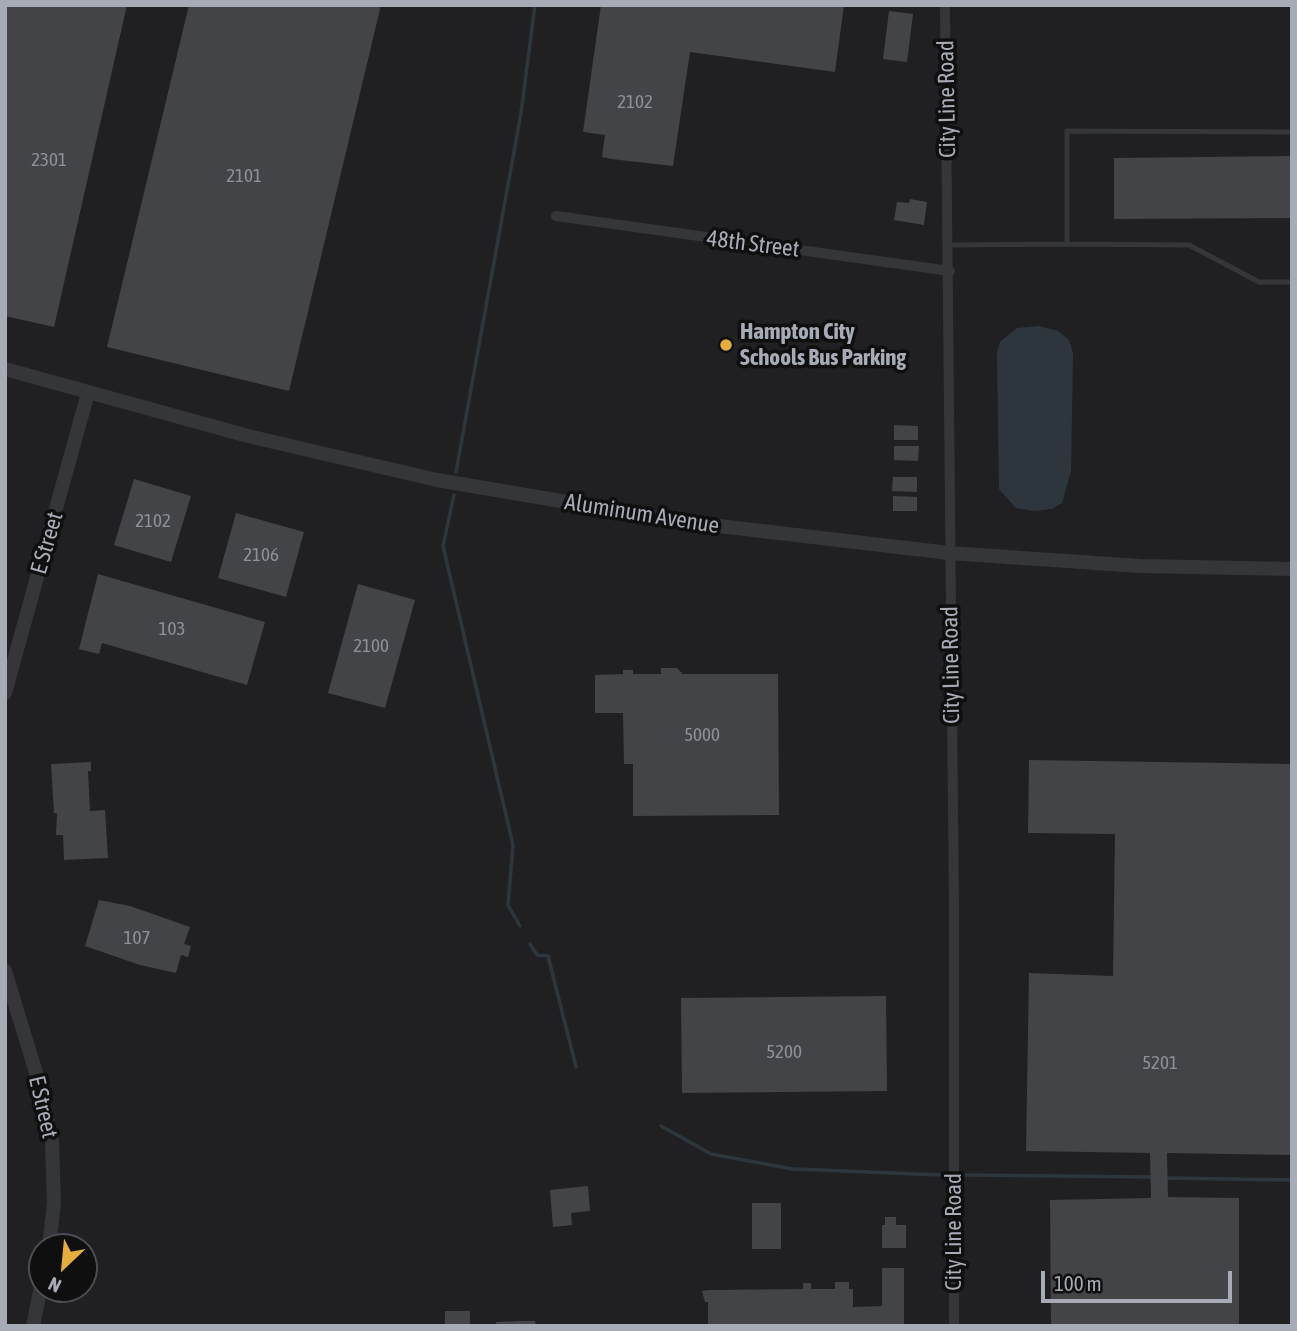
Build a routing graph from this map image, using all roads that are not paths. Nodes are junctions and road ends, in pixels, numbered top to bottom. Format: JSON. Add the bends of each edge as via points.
{"nodes":[{"id":1,"x":945,"y":5,"type":"edge"},
{"id":2,"x":1292,"y":132,"type":"edge"},
{"id":3,"x":556,"y":216,"type":"dead end"},
{"id":4,"x":1068,"y":244,"type":"junction"},
{"id":5,"x":950,"y":245,"type":"junction"},
{"id":6,"x":950,"y":271,"type":"junction"},
{"id":7,"x":1292,"y":282,"type":"edge"},
{"id":8,"x":5,"y":369,"type":"edge"},
{"id":9,"x":88,"y":393,"type":"junction"},
{"id":10,"x":949,"y":553,"type":"junction"},
{"id":11,"x":1292,"y":569,"type":"edge"},
{"id":12,"x":5,"y":693,"type":"edge"},
{"id":13,"x":5,"y":971,"type":"edge"},
{"id":14,"x":50,"y":1233,"type":"edge"},
{"id":15,"x":38,"y":1303,"type":"edge"},
{"id":16,"x":33,"y":1326,"type":"edge"},
{"id":17,"x":954,"y":1326,"type":"edge"}],
"edges":[{"from":1,"to":5,"type":"street","name":"City Line Road"},
{"from":2,"to":4,"type":"lane","via":[[1067,131]]},
{"from":3,"to":6,"type":"street","name":"48th Street"},
{"from":4,"to":5,"type":"lane"},
{"from":4,"to":7,"type":"lane","via":[[1189,245],[1259,282]]},
{"from":5,"to":6,"type":"street","name":"City Line Road"},
{"from":6,"to":10,"type":"street","name":"City Line Road"},
{"from":8,"to":9,"type":"street","name":"Aluminum Avenue"},
{"from":9,"to":10,"type":"street","name":"Aluminum Avenue","via":[[437,480],[685,522]]},
{"from":9,"to":12,"type":"street","name":"E Street"},
{"from":10,"to":11,"type":"street","name":"Aluminum Avenue","via":[[1140,566]]},
{"from":10,"to":17,"type":"street","name":"City Line Road"},
{"from":13,"to":14,"type":"street","name":"E Street","via":[[49,1124],[54,1180]]},
{"from":15,"to":16,"type":"street"}]}
